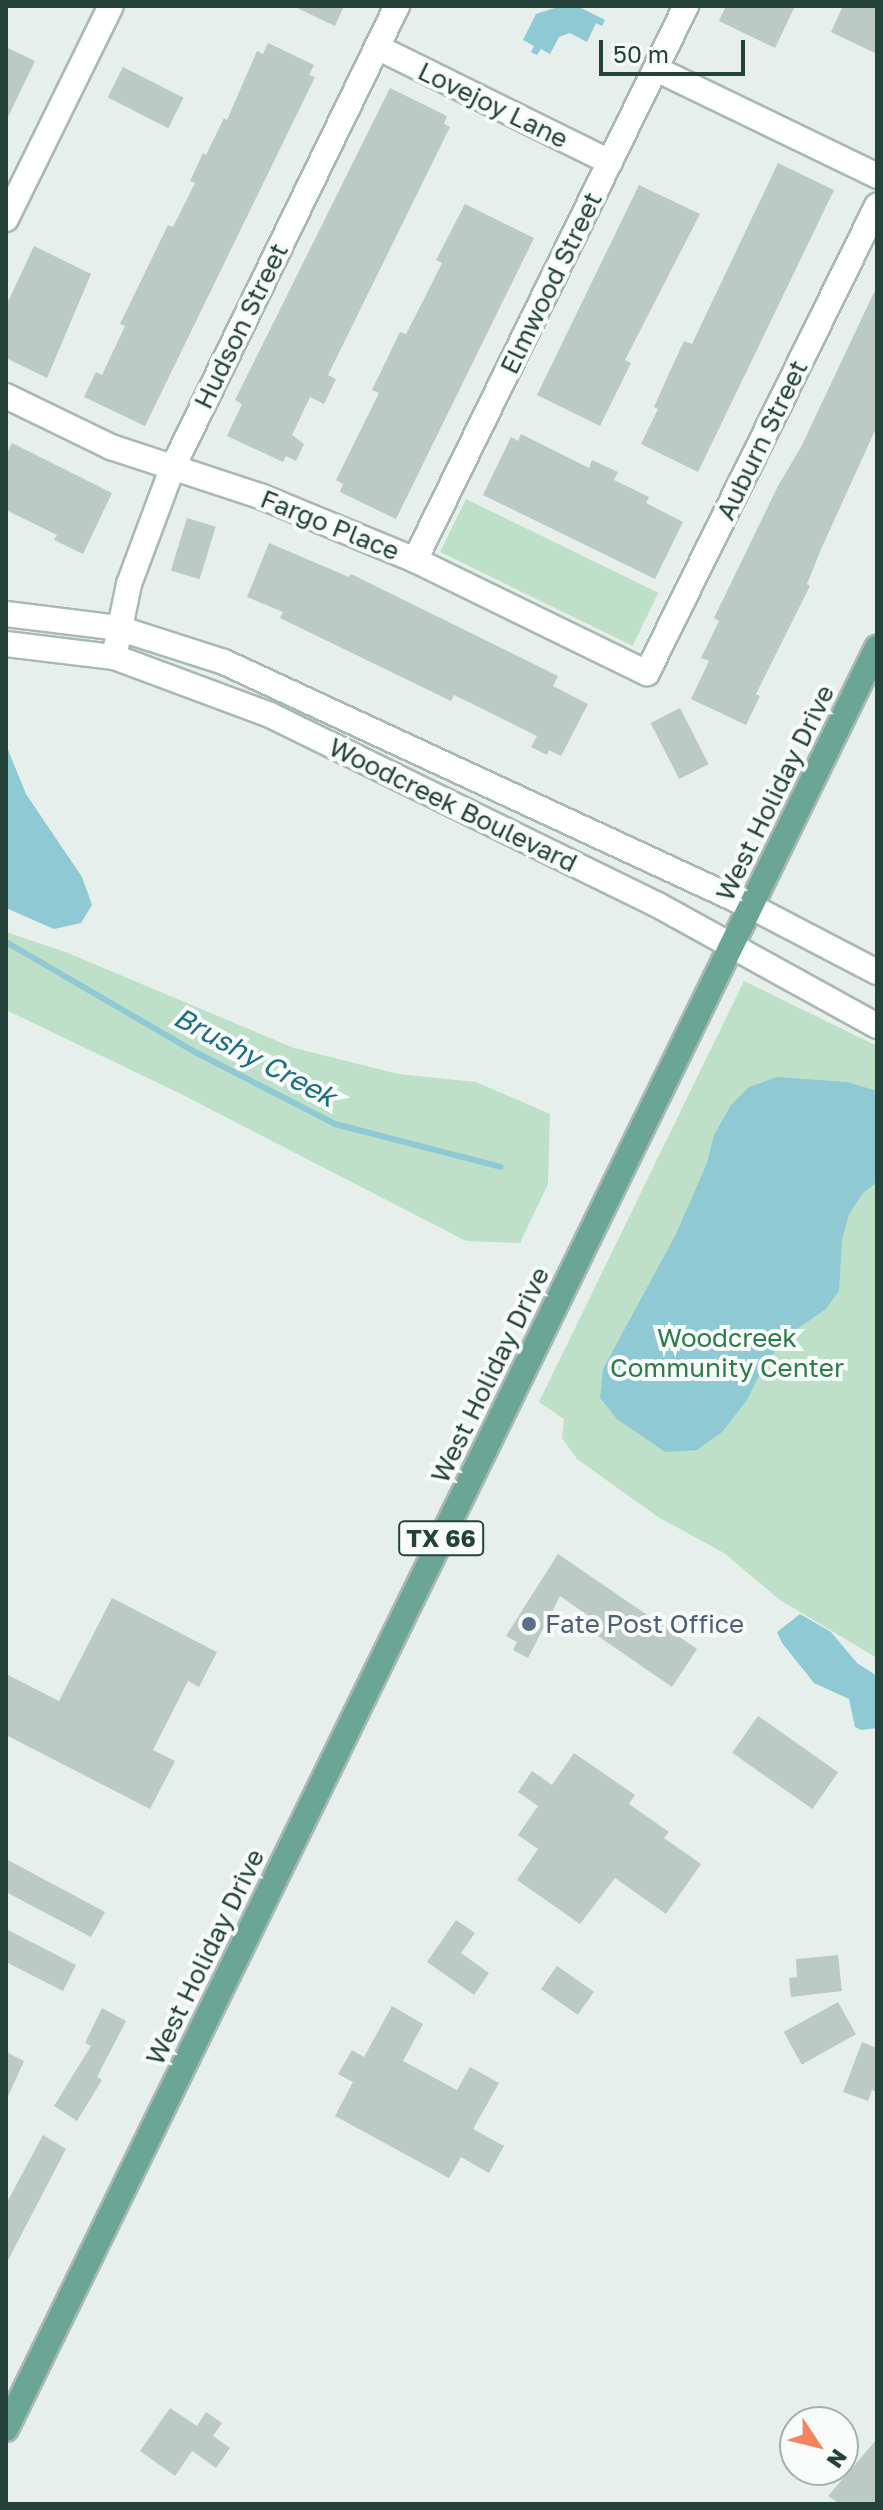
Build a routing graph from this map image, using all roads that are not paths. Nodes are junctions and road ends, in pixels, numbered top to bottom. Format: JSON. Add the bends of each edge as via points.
{"nodes":[{"id":1,"x":111,"y":6,"type":"edge"},
{"id":2,"x":397,"y":6,"type":"edge"},
{"id":3,"x":686,"y":6,"type":"edge"},
{"id":4,"x":377,"y":47,"type":"junction"},
{"id":5,"x":656,"y":69,"type":"junction"},
{"id":6,"x":610,"y":162,"type":"junction"},
{"id":7,"x":877,"y":176,"type":"edge"},
{"id":8,"x":877,"y":206,"type":"edge"},
{"id":9,"x":6,"y":219,"type":"edge"},
{"id":10,"x":6,"y":396,"type":"edge"},
{"id":11,"x":172,"y":469,"type":"junction"},
{"id":12,"x":415,"y":560,"type":"junction"},
{"id":13,"x":6,"y":614,"type":"edge"},
{"id":14,"x":118,"y":628,"type":"junction"},
{"id":15,"x":6,"y":644,"type":"edge"},
{"id":16,"x":877,"y":648,"type":"edge"},
{"id":17,"x":114,"y":657,"type":"junction"},
{"id":18,"x":647,"y":673,"type":"joint"},
{"id":19,"x":750,"y":906,"type":"junction"},
{"id":20,"x":731,"y":943,"type":"junction"},
{"id":21,"x":877,"y":972,"type":"edge"},
{"id":22,"x":877,"y":1026,"type":"edge"},
{"id":23,"x":6,"y":2429,"type":"edge"}],
"edges":[{"from":1,"to":9,"type":"street"},
{"from":2,"to":4,"type":"street","name":"Hudson Street"},
{"from":3,"to":5,"type":"street","name":"Elmwood Street"},
{"from":4,"to":6,"type":"street","name":"Lovejoy Lane"},
{"from":4,"to":11,"type":"street","name":"Hudson Street"},
{"from":5,"to":6,"type":"street","name":"Elmwood Street"},
{"from":5,"to":7,"type":"street"},
{"from":6,"to":12,"type":"street","name":"Elmwood Street"},
{"from":8,"to":18,"type":"street","name":"Auburn Street"},
{"from":10,"to":11,"type":"street","name":"Fargo Place","via":[[111,447]]},
{"from":11,"to":12,"type":"street","name":"Fargo Place","via":[[283,504]]},
{"from":11,"to":14,"type":"street","name":"Hudson Street"},
{"from":12,"to":18,"type":"street","name":"Fargo Place"},
{"from":13,"to":14,"type":"street","name":"Woodcreek Boulevard"},
{"from":14,"to":17,"type":"street","name":"Hudson Street"},
{"from":14,"to":19,"type":"street","name":"Woodcreek Boulevard","via":[[224,662]]},
{"from":15,"to":17,"type":"street","name":"Woodcreek Boulevard"},
{"from":16,"to":19,"type":"main road","name":"West Holiday Drive","number":"TX 66"},
{"from":17,"to":20,"type":"street","name":"Woodcreek Boulevard","via":[[270,715]]},
{"from":19,"to":20,"type":"main road","name":"West Holiday Drive","number":"TX 66"},
{"from":19,"to":21,"type":"street","name":"Woodcreek Boulevard"},
{"from":20,"to":22,"type":"street","name":"Woodcreek Boulevard"},
{"from":20,"to":23,"type":"main road","name":"West Holiday Drive","number":"TX 66"}]}
